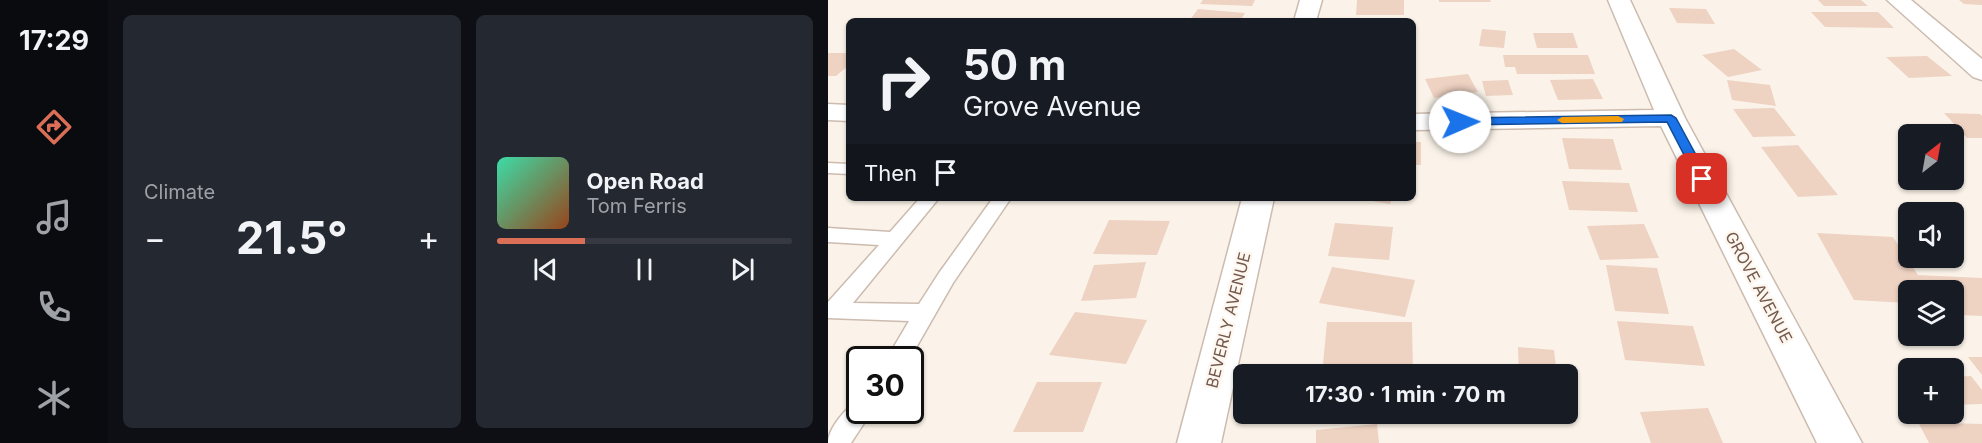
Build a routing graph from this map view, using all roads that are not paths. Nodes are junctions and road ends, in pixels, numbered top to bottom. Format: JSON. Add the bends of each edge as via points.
{"nodes":[{"id":1,"x":1311,"y":0,"type":"edge"},
{"id":2,"x":1619,"y":0,"type":"edge"},
{"id":3,"x":1898,"y":0,"type":"edge"},
{"id":4,"x":1306,"y":18,"type":"edge"},
{"id":5,"x":1982,"y":72,"type":"edge"},
{"id":6,"x":828,"y":112,"type":"edge"},
{"id":7,"x":846,"y":113,"type":"edge"},
{"id":8,"x":1671,"y":118,"type":"junction"},
{"id":9,"x":1416,"y":122,"type":"edge"},
{"id":10,"x":828,"y":168,"type":"edge"},
{"id":11,"x":846,"y":169,"type":"edge"},
{"id":12,"x":927,"y":201,"type":"edge"},
{"id":13,"x":1000,"y":201,"type":"edge"},
{"id":14,"x":1257,"y":201,"type":"edge"},
{"id":15,"x":828,"y":235,"type":"edge"},
{"id":16,"x":895,"y":239,"type":"junction"},
{"id":17,"x":831,"y":310,"type":"edge"},
{"id":18,"x":926,"y":313,"type":"junction"},
{"id":19,"x":906,"y":346,"type":"edge"},
{"id":20,"x":851,"y":424,"type":"edge"},
{"id":21,"x":837,"y":443,"type":"edge"},
{"id":22,"x":1199,"y":443,"type":"edge"},
{"id":23,"x":1840,"y":443,"type":"edge"}],
"edges":[{"from":1,"to":4,"type":"street"},
{"from":2,"to":8,"type":"street","name":"GROVE AVENUE"},
{"from":3,"to":5,"type":"street"},
{"from":6,"to":7,"type":"street"},
{"from":8,"to":9,"type":"street"},
{"from":8,"to":23,"type":"street","name":"GROVE AVENUE"},
{"from":10,"to":11,"type":"lane"},
{"from":12,"to":16,"type":"lane"},
{"from":13,"to":18,"type":"lane"},
{"from":14,"to":22,"type":"street","name":"BEVERLY AVENUE"},
{"from":15,"to":16,"type":"lane"},
{"from":16,"to":17,"type":"lane"},
{"from":17,"to":18,"type":"lane"},
{"from":18,"to":19,"type":"lane"},
{"from":20,"to":21,"type":"lane"}]}
